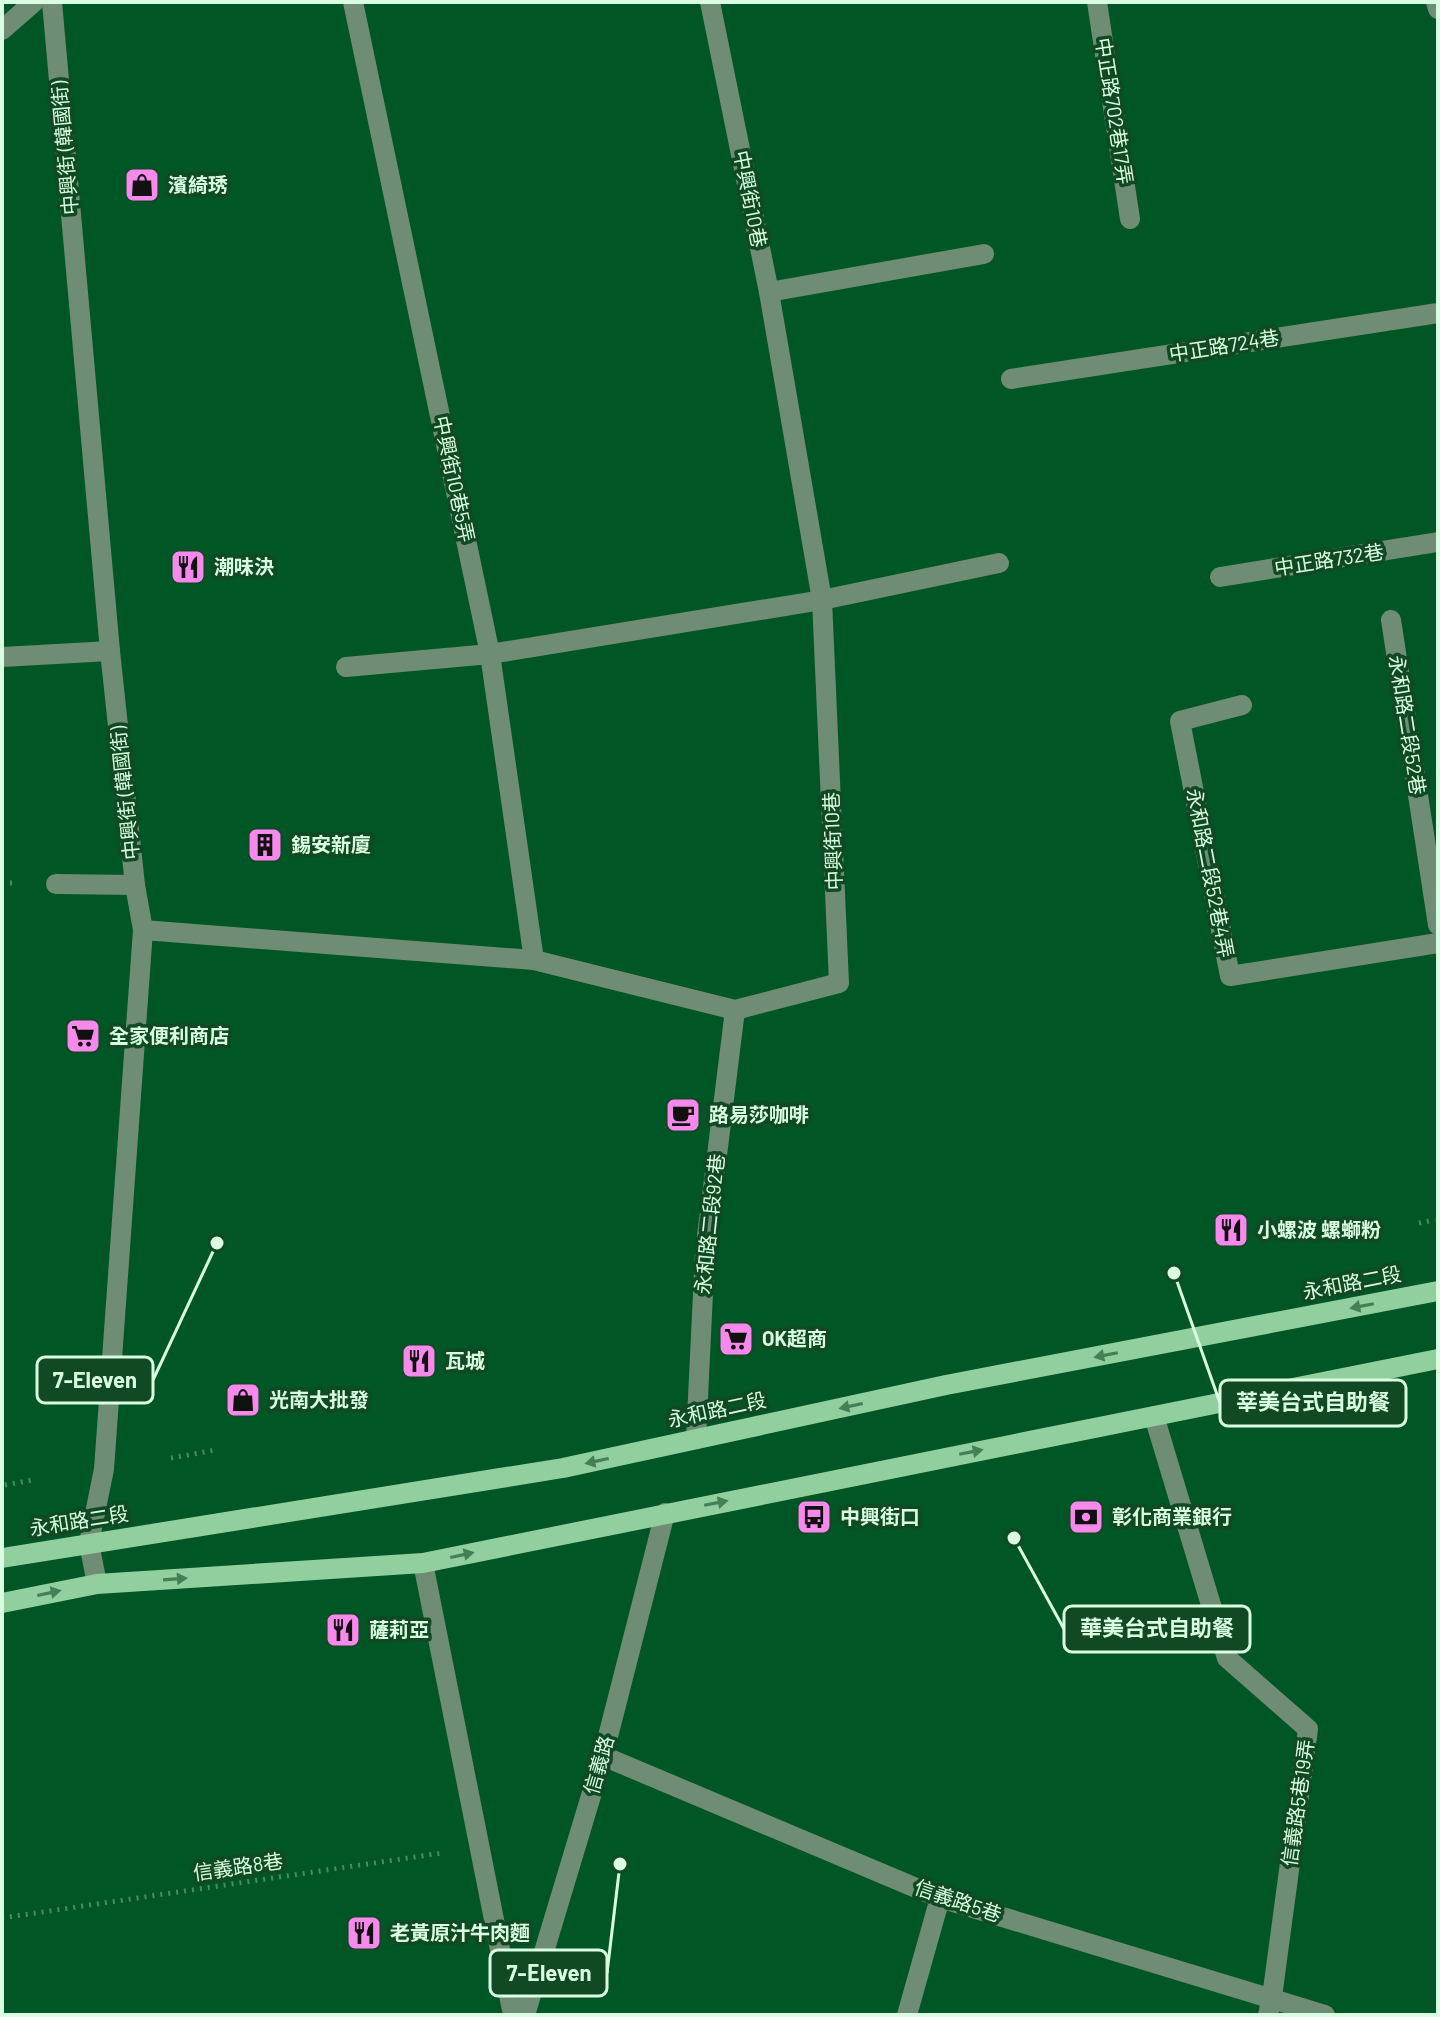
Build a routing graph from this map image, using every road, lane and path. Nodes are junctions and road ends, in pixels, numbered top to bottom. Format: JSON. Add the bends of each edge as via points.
{"nodes":[{"id":1,"x":34,"y":2,"type":"edge"},
{"id":2,"x":52,"y":2,"type":"edge"},
{"id":3,"x":353,"y":2,"type":"edge"},
{"id":4,"x":710,"y":2,"type":"edge"},
{"id":5,"x":1097,"y":2,"type":"edge"},
{"id":6,"x":1436,"y":2,"type":"edge"},
{"id":7,"x":1438,"y":9,"type":"edge"},
{"id":8,"x":2,"y":30,"type":"edge"},
{"id":9,"x":1130,"y":219,"type":"dead end"},
{"id":10,"x":984,"y":254,"type":"dead end"},
{"id":11,"x":769,"y":292,"type":"junction"},
{"id":12,"x":1438,"y":313,"type":"edge"},
{"id":13,"x":1011,"y":379,"type":"dead end"},
{"id":14,"x":1438,"y":542,"type":"edge"},
{"id":15,"x":999,"y":563,"type":"dead end"},
{"id":16,"x":1220,"y":577,"type":"dead end"},
{"id":17,"x":822,"y":600,"type":"junction"},
{"id":18,"x":1391,"y":620,"type":"dead end"},
{"id":19,"x":110,"y":651,"type":"junction"},
{"id":20,"x":490,"y":654,"type":"junction"},
{"id":21,"x":2,"y":657,"type":"edge"},
{"id":22,"x":346,"y":667,"type":"dead end"},
{"id":23,"x":1242,"y":705,"type":"dead end"},
{"id":24,"x":56,"y":884,"type":"dead end"},
{"id":25,"x":135,"y":885,"type":"junction"},
{"id":26,"x":1438,"y":925,"type":"edge"},
{"id":27,"x":143,"y":930,"type":"junction"},
{"id":28,"x":1438,"y":943,"type":"edge"},
{"id":29,"x":534,"y":960,"type":"junction"},
{"id":30,"x":735,"y":1010,"type":"junction"},
{"id":31,"x":1435,"y":1220,"type":"dead end"},
{"id":32,"x":1419,"y":1223,"type":"dead end"},
{"id":33,"x":1438,"y":1291,"type":"edge"},
{"id":34,"x":1438,"y":1359,"type":"edge"},
{"id":35,"x":1154,"y":1416,"type":"junction"},
{"id":36,"x":696,"y":1439,"type":"junction"},
{"id":37,"x":216,"y":1450,"type":"dead end"},
{"id":38,"x":171,"y":1458,"type":"dead end"},
{"id":39,"x":32,"y":1480,"type":"dead end"},
{"id":40,"x":5,"y":1485,"type":"dead end"},
{"id":41,"x":665,"y":1513,"type":"junction"},
{"id":42,"x":89,"y":1543,"type":"junction"},
{"id":43,"x":2,"y":1558,"type":"edge"},
{"id":44,"x":423,"y":1563,"type":"junction"},
{"id":45,"x":97,"y":1584,"type":"junction"},
{"id":46,"x":2,"y":1603,"type":"edge"},
{"id":47,"x":603,"y":1756,"type":"junction"},
{"id":48,"x":479,"y":1848,"type":"junction"},
{"id":49,"x":940,"y":1898,"type":"junction"},
{"id":50,"x":2,"y":1918,"type":"edge"},
{"id":51,"x":1270,"y":2006,"type":"edge"},
{"id":52,"x":513,"y":2015,"type":"edge"},
{"id":53,"x":525,"y":2015,"type":"edge"},
{"id":54,"x":907,"y":2015,"type":"edge"},
{"id":55,"x":1325,"y":2015,"type":"edge"}],
"edges":[{"from":1,"to":8,"type":"street"},
{"from":2,"to":19,"type":"street","name":"中興街 (韓國街)"},
{"from":3,"to":20,"type":"street","name":"中興街10巷5弄"},
{"from":4,"to":11,"type":"street","name":"中興街10巷"},
{"from":5,"to":9,"type":"street","name":"中正路702巷17弄"},
{"from":6,"to":7,"type":"street"},
{"from":10,"to":11,"type":"street"},
{"from":11,"to":17,"type":"street","name":"中興街10巷"},
{"from":12,"to":13,"type":"street","name":"中正路724巷"},
{"from":14,"to":16,"type":"street","name":"中正路732巷"},
{"from":15,"to":17,"type":"street"},
{"from":17,"to":20,"type":"street"},
{"from":17,"to":30,"type":"street","name":"中興街10巷","via":[[839,983]]},
{"from":18,"to":26,"type":"street","name":"永和路二段52巷"},
{"from":19,"to":21,"type":"street"},
{"from":19,"to":25,"type":"street","name":"中興街 (韓國街)"},
{"from":20,"to":22,"type":"street"},
{"from":20,"to":29,"type":"street","name":"中興街10巷5弄"},
{"from":23,"to":28,"type":"street","name":"永和路二段52巷4弄","via":[[1180,721],[1230,976]]},
{"from":24,"to":25,"type":"street"},
{"from":25,"to":27,"type":"street","name":"中興街 (韓國街)"},
{"from":27,"to":29,"type":"street","name":"中興街10巷"},
{"from":27,"to":42,"type":"street","name":"中興街 (韓國街)","via":[[104,1469]]},
{"from":29,"to":30,"type":"street","name":"中興街10巷"},
{"from":30,"to":36,"type":"street","name":"永和路二段92巷","via":[[705,1252]]},
{"from":31,"to":32,"type":"path"},
{"from":33,"to":36,"type":"main road","name":"永和路二段","one_way":true,"via":[[946,1385]]},
{"from":34,"to":35,"type":"main road"},
{"from":41,"to":35,"type":"main road","one_way":true},
{"from":35,"to":51,"type":"street","name":"信義路5巷19弄","via":[[1227,1658],[1308,1729]]},
{"from":36,"to":42,"type":"main road","name":"永和路二段","one_way":true,"via":[[548,1471]]},
{"from":37,"to":38,"type":"path"},
{"from":39,"to":40,"type":"path"},
{"from":44,"to":41,"type":"main road","one_way":true},
{"from":41,"to":47,"type":"street","name":"信義路"},
{"from":42,"to":43,"type":"main road","name":"永和路二段"},
{"from":42,"to":45,"type":"street","name":"中興街 (韓國街)"},
{"from":45,"to":44,"type":"main road","one_way":true},
{"from":44,"to":48,"type":"street"},
{"from":46,"to":45,"type":"main road","one_way":true},
{"from":47,"to":49,"type":"street","name":"信義路5巷"},
{"from":47,"to":53,"type":"street","name":"信義路"},
{"from":48,"to":50,"type":"path","name":"信義路8巷"},
{"from":48,"to":52,"type":"street"},
{"from":49,"to":51,"type":"street","name":"信義路5巷"},
{"from":49,"to":54,"type":"street"},
{"from":51,"to":55,"type":"street","name":"信義路5巷"}]}
